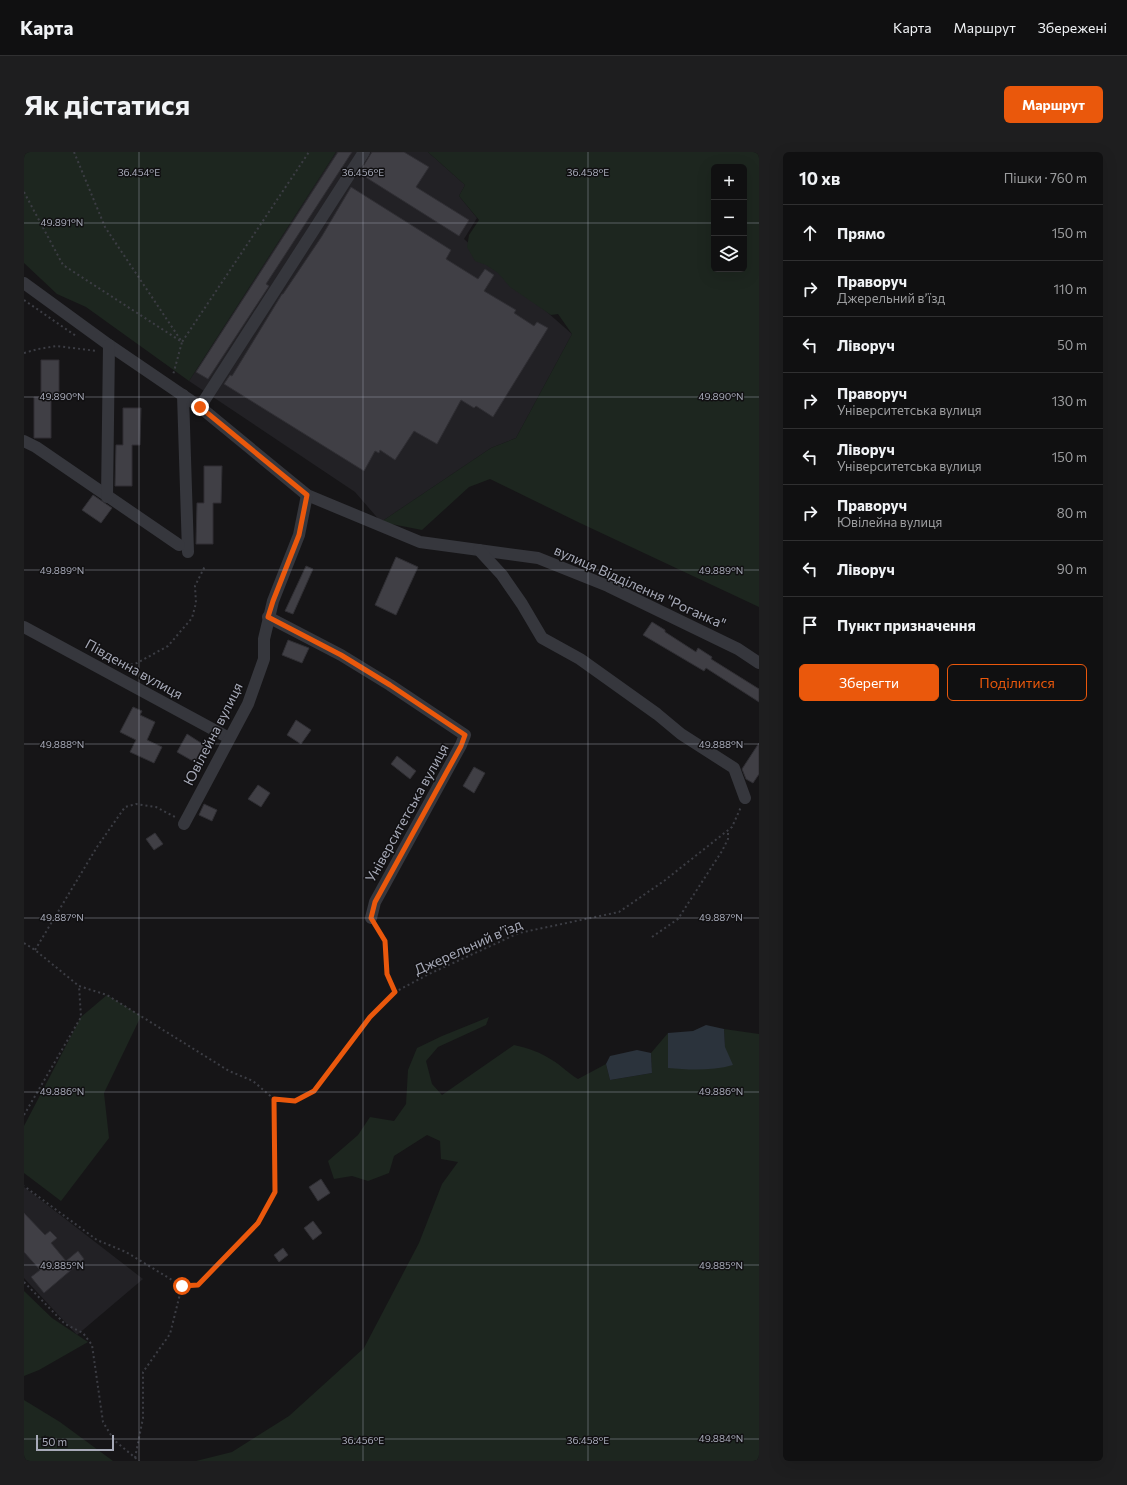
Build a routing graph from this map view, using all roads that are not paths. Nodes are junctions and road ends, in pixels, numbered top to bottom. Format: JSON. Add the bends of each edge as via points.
{"nodes":[{"id":1,"x":364,"y":152,"type":"edge"},
{"id":2,"x":24,"y":283,"type":"edge"},
{"id":3,"x":109,"y":345,"type":"junction"},
{"id":4,"x":183,"y":395,"type":"junction"},
{"id":5,"x":200,"y":407,"type":"junction"},
{"id":6,"x":24,"y":441,"type":"edge"},
{"id":7,"x":307,"y":495,"type":"junction"},
{"id":8,"x":107,"y":497,"type":"junction"},
{"id":9,"x":479,"y":550,"type":"junction"},
{"id":10,"x":268,"y":617,"type":"junction"},
{"id":11,"x":24,"y":626,"type":"edge"},
{"id":12,"x":759,"y":663,"type":"edge"},
{"id":13,"x":229,"y":738,"type":"junction"},
{"id":14,"x":745,"y":798,"type":"road end"},
{"id":15,"x":184,"y":824,"type":"road end"},
{"id":16,"x":371,"y":918,"type":"road end"}],
"edges":[{"from":1,"to":5,"type":"street"},
{"from":2,"to":3,"type":"street","name":"вулиця Відділення \"Роганка\""},
{"from":3,"to":4,"type":"street","name":"вулиця Відділення \"Роганка\""},
{"from":3,"to":8,"type":"street"},
{"from":4,"to":5,"type":"street","name":"вулиця Відділення \"Роганка\""},
{"from":4,"to":8,"type":"street","via":[[184,548]]},
{"from":5,"to":7,"type":"street","name":"вулиця Відділення \"Роганка\""},
{"from":6,"to":8,"type":"street"},
{"from":7,"to":9,"type":"street","name":"вулиця Відділення \"Роганка\"","via":[[420,542]]},
{"from":7,"to":10,"type":"street","name":"Ювілейна вулиця","via":[[299,535]]},
{"from":9,"to":12,"type":"street","name":"вулиця Відділення \"Роганка\"","via":[[538,558],[608,586],[738,649]]},
{"from":9,"to":14,"type":"street","via":[[502,575],[542,638],[580,659],[681,734],[734,768]]},
{"from":10,"to":13,"type":"street","name":"Ювілейна вулиця","via":[[264,659],[248,704]]},
{"from":10,"to":16,"type":"street","name":"Університетська вулиця","via":[[341,655],[465,735],[375,902]]},
{"from":11,"to":13,"type":"street","name":"Південна вулиця"},
{"from":13,"to":15,"type":"street","name":"Ювілейна вулиця"}]}
